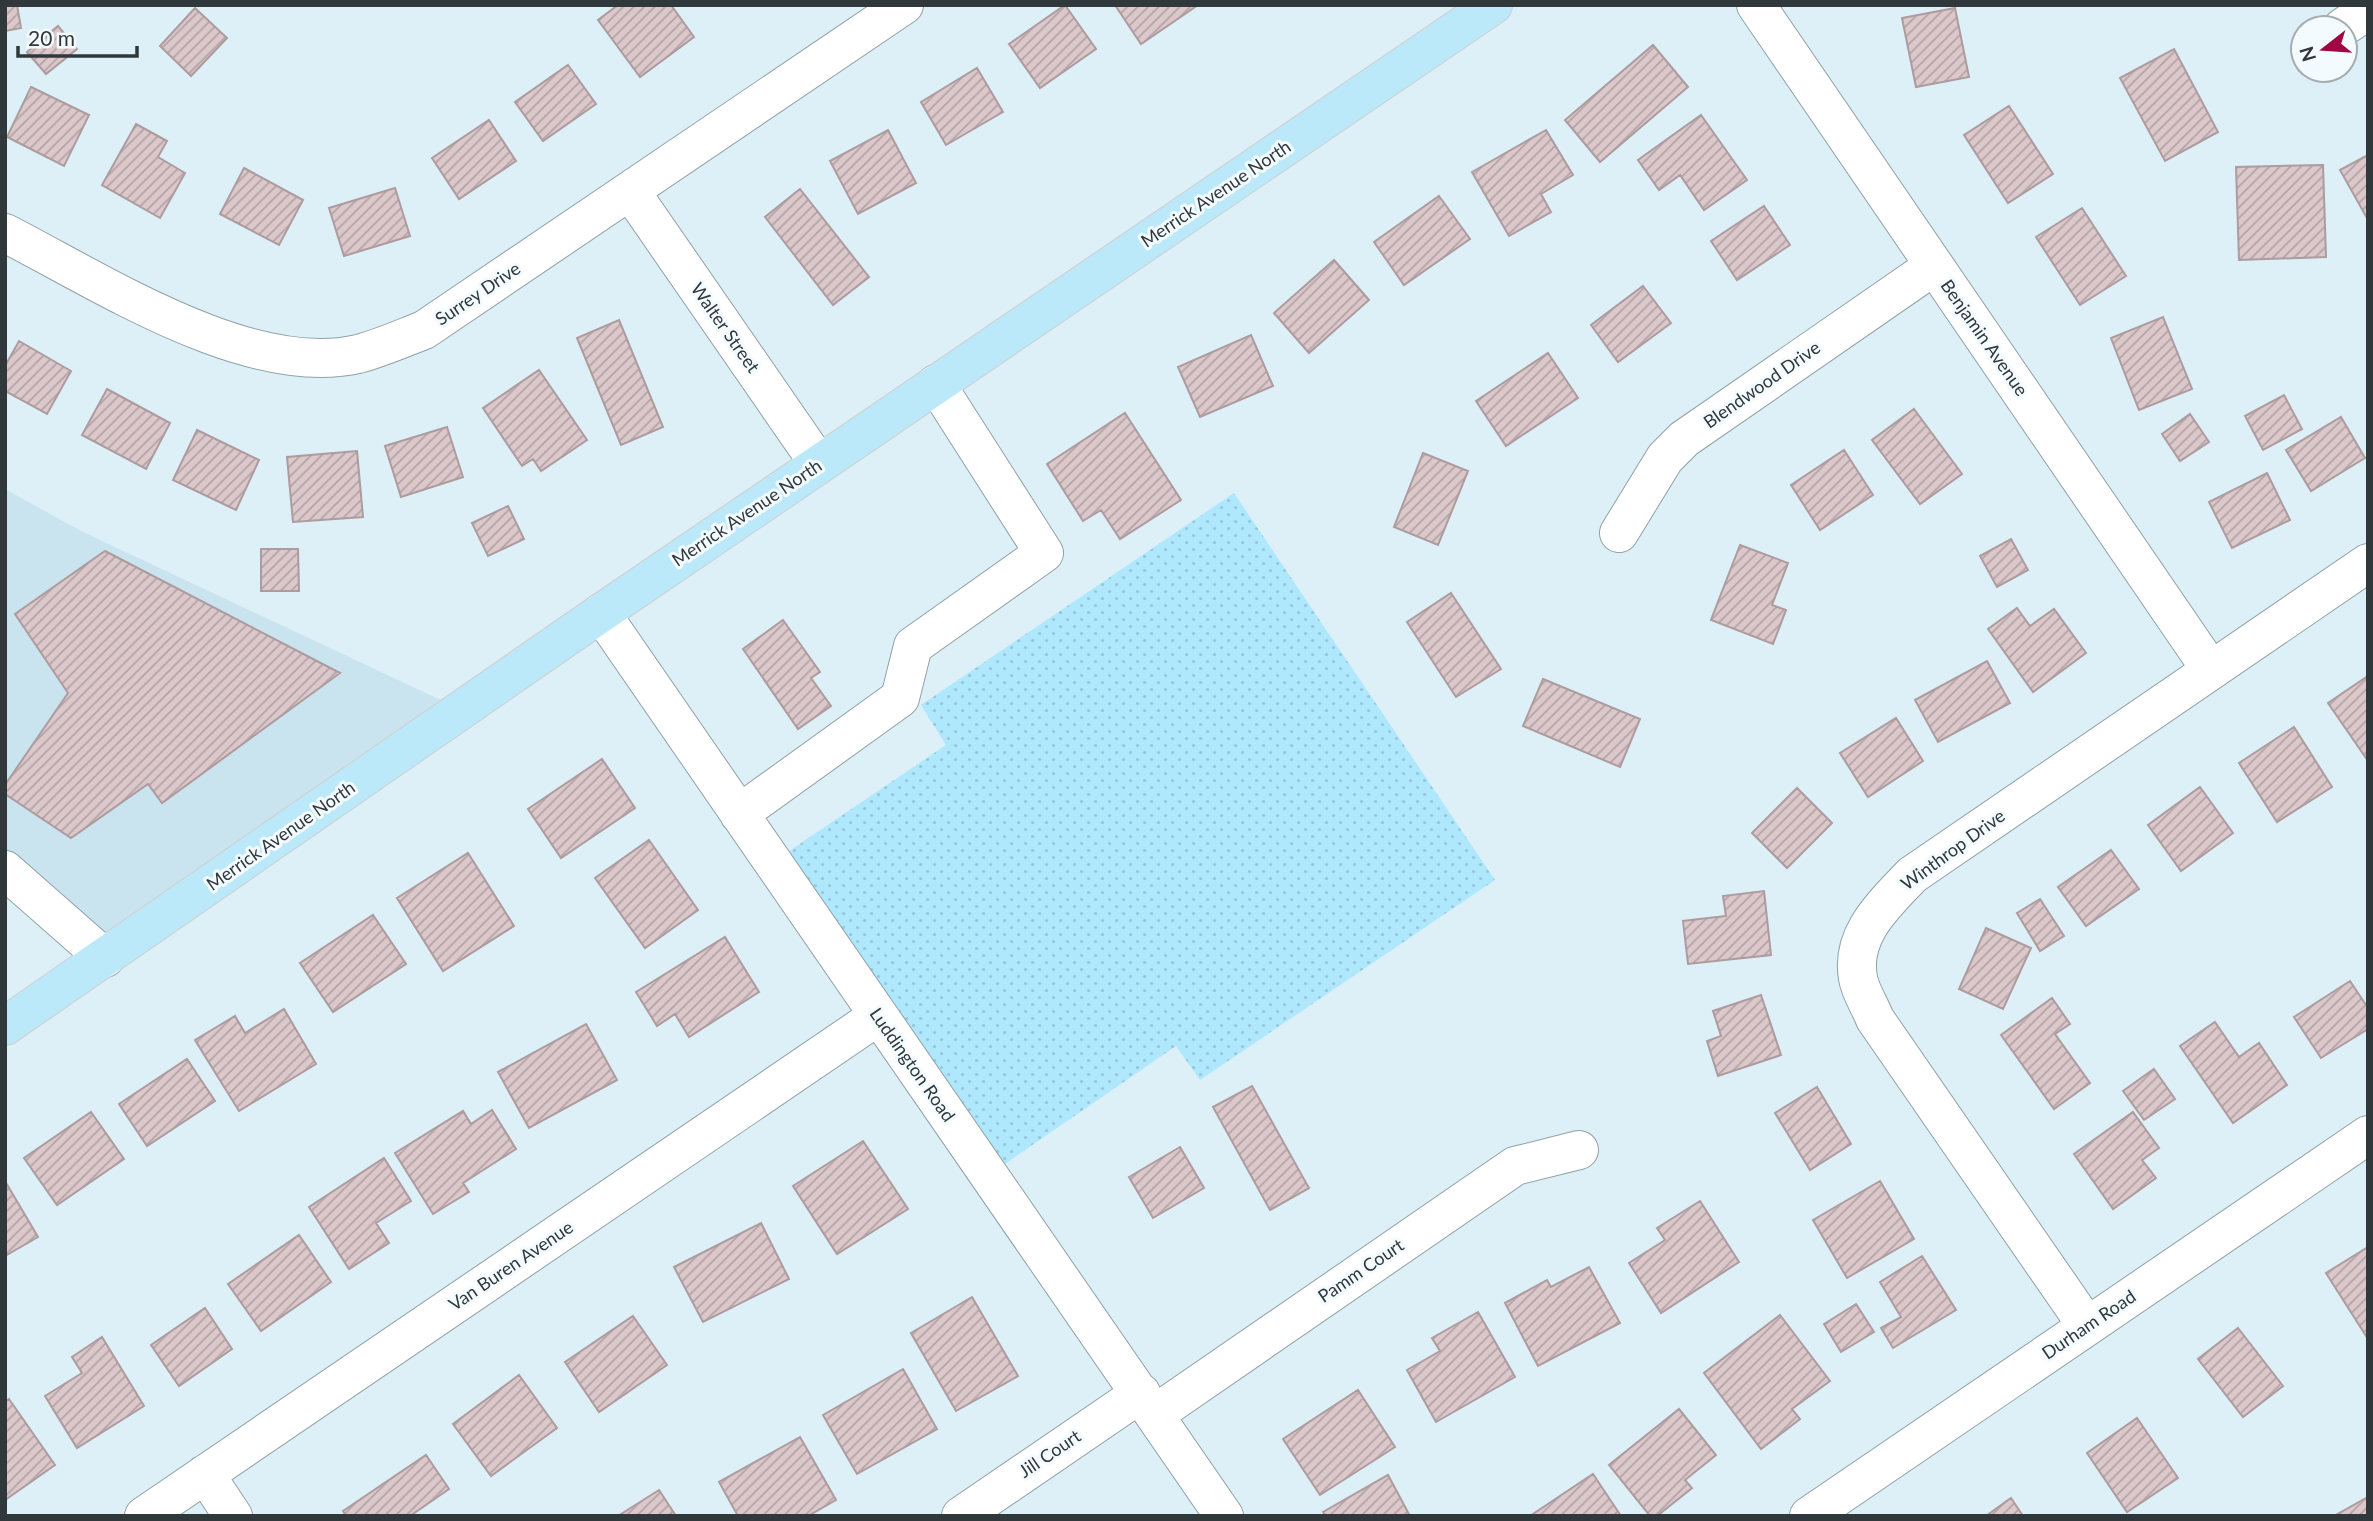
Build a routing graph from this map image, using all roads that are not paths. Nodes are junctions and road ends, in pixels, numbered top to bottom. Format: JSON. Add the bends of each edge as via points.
{"nodes":[{"id":1,"x":904,"y":5,"type":"edge"},
{"id":2,"x":1493,"y":5,"type":"edge"},
{"id":3,"x":1756,"y":5,"type":"edge"},
{"id":4,"x":631,"y":192,"type":"junction"},
{"id":5,"x":5,"y":233,"type":"edge"},
{"id":6,"x":1934,"y":266,"type":"junction"},
{"id":7,"x":936,"y":384,"type":"junction"},
{"id":8,"x":819,"y":464,"type":"junction"},
{"id":9,"x":1619,"y":533,"type":"dead end"},
{"id":10,"x":2368,"y":563,"type":"edge"},
{"id":11,"x":601,"y":613,"type":"junction"},
{"id":12,"x":2211,"y":670,"type":"junction"},
{"id":13,"x":739,"y":814,"type":"junction"},
{"id":14,"x":5,"y":870,"type":"edge"},
{"id":15,"x":105,"y":958,"type":"junction"},
{"id":16,"x":878,"y":1016,"type":"junction"},
{"id":17,"x":5,"y":1026,"type":"edge"},
{"id":18,"x":2368,"y":1135,"type":"edge"},
{"id":19,"x":1578,"y":1150,"type":"dead end"},
{"id":20,"x":2087,"y":1326,"type":"junction"},
{"id":21,"x":1148,"y":1404,"type":"junction"},
{"id":22,"x":205,"y":1474,"type":"junction"},
{"id":23,"x":144,"y":1516,"type":"edge"},
{"id":24,"x":233,"y":1516,"type":"edge"},
{"id":25,"x":961,"y":1516,"type":"edge"},
{"id":26,"x":1224,"y":1516,"type":"edge"},
{"id":27,"x":1809,"y":1516,"type":"edge"}],
"edges":[{"from":1,"to":4,"type":"street","name":"Surrey Drive"},
{"from":2,"to":7,"type":"main road","name":"Merrick Avenue North"},
{"from":3,"to":6,"type":"street","name":"Benjamin Avenue"},
{"from":4,"to":5,"type":"street","name":"Surrey Drive","via":[[424,330],[357,354],[303,357],[245,348],[200,333]]},
{"from":4,"to":8,"type":"street","name":"Walter Street"},
{"from":6,"to":9,"type":"street","name":"Blendwood Drive","via":[[1684,439],[1665,458]]},
{"from":6,"to":12,"type":"street","name":"Benjamin Avenue"},
{"from":7,"to":8,"type":"main road","name":"Merrick Avenue North"},
{"from":7,"to":13,"type":"street","via":[[1044,553],[913,646],[900,698]]},
{"from":8,"to":11,"type":"main road","name":"Merrick Avenue North"},
{"from":10,"to":12,"type":"street","name":"Winthrop Drive"},
{"from":11,"to":13,"type":"street","name":"Luddington Road"},
{"from":11,"to":15,"type":"main road","name":"Merrick Avenue North"},
{"from":12,"to":20,"type":"street","name":"Winthrop Drive","via":[[1912,875],[1871,918],[1858,948],[1858,979],[1875,1019]]},
{"from":13,"to":16,"type":"street","name":"Luddington Road"},
{"from":14,"to":15,"type":"street"},
{"from":15,"to":17,"type":"main road","name":"Merrick Avenue North"},
{"from":16,"to":21,"type":"street","name":"Luddington Road"},
{"from":16,"to":22,"type":"street","name":"Van Buren Avenue"},
{"from":18,"to":20,"type":"street","name":"Durham Road"},
{"from":19,"to":21,"type":"street","name":"Pamm Court","via":[[1515,1166]]},
{"from":20,"to":27,"type":"street","name":"Durham Road"},
{"from":21,"to":25,"type":"street","name":"Jill Court"},
{"from":21,"to":26,"type":"street","name":"Luddington Road"},
{"from":22,"to":23,"type":"street","name":"Van Buren Avenue"},
{"from":22,"to":24,"type":"street"}]}
